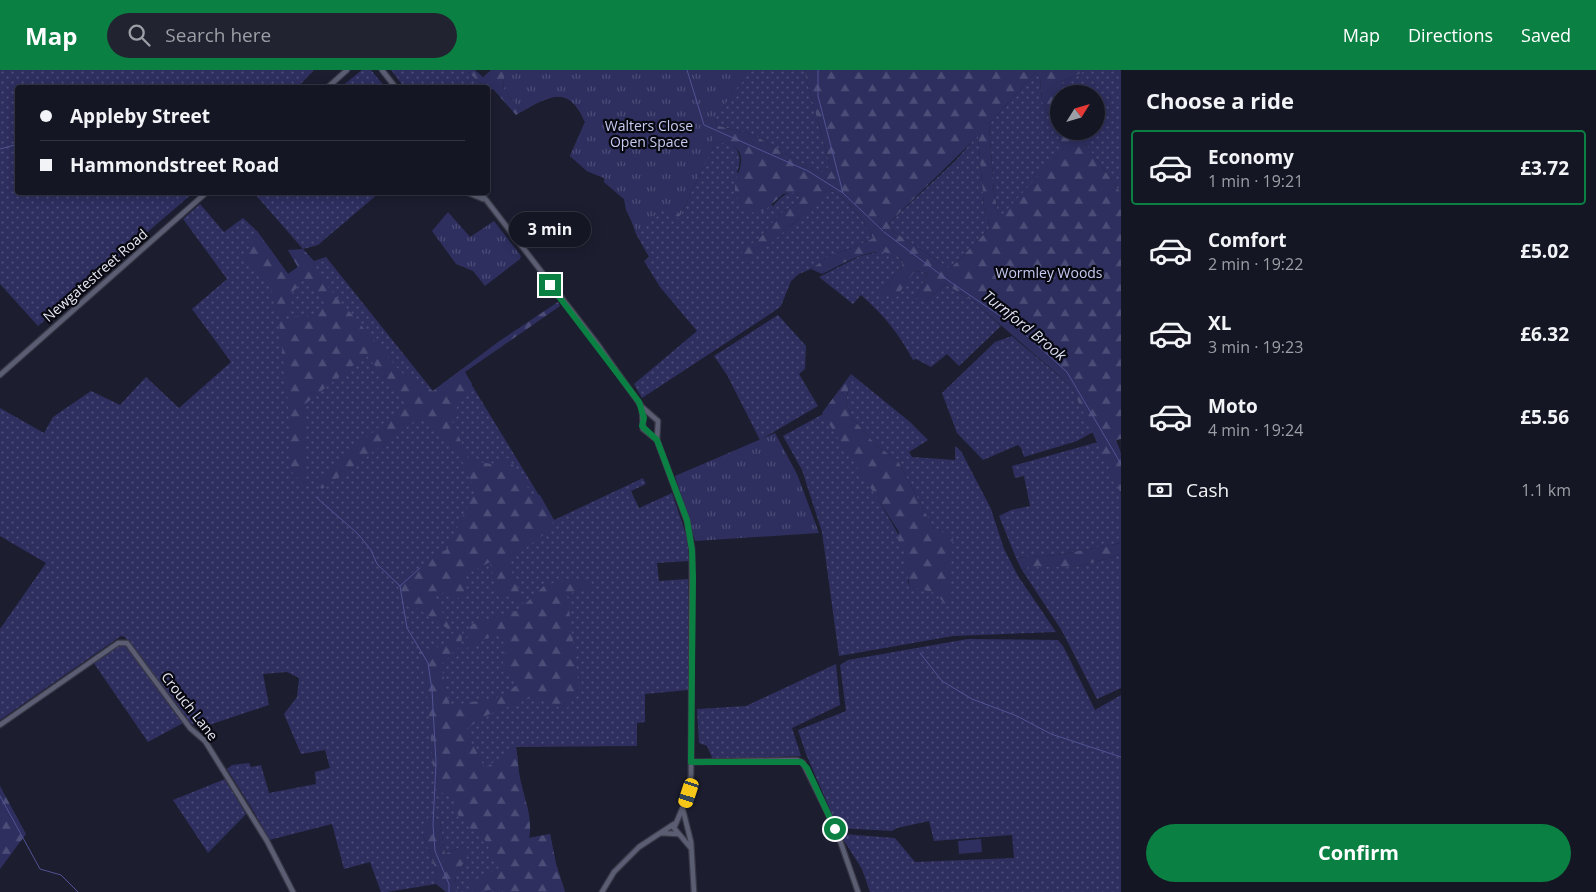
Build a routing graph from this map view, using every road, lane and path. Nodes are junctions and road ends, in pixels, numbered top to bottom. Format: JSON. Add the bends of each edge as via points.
{"nodes":[{"id":1,"x":347,"y":70,"type":"edge"},
{"id":2,"x":382,"y":70,"type":"edge"},
{"id":3,"x":330,"y":85,"type":"edge"},
{"id":4,"x":394,"y":85,"type":"edge"},
{"id":5,"x":203,"y":195,"type":"edge"},
{"id":6,"x":479,"y":195,"type":"edge"},
{"id":7,"x":0,"y":375,"type":"edge"},
{"id":8,"x":642,"y":408,"type":"junction"},
{"id":9,"x":652,"y":415,"type":"junction"},
{"id":10,"x":644,"y":418,"type":"junction"},
{"id":11,"x":657,"y":429,"type":"junction"},
{"id":12,"x":648,"y":432,"type":"junction"},
{"id":13,"x":657,"y":440,"type":"junction"},
{"id":14,"x":0,"y":725,"type":"edge"},
{"id":15,"x":691,"y":762,"type":"junction"},
{"id":16,"x":683,"y":810,"type":"junction"},
{"id":17,"x":686,"y":822,"type":"junction"},
{"id":18,"x":676,"y":823,"type":"junction"},
{"id":19,"x":689,"y":828,"type":"junction"},
{"id":20,"x":662,"y":833,"type":"junction"},
{"id":21,"x":679,"y":834,"type":"junction"},
{"id":22,"x":690,"y":847,"type":"junction"},
{"id":23,"x":293,"y":892,"type":"edge"},
{"id":24,"x":602,"y":892,"type":"edge"},
{"id":25,"x":694,"y":892,"type":"edge"},
{"id":26,"x":858,"y":892,"type":"edge"}],
"edges":[{"from":1,"to":3,"type":"street"},
{"from":2,"to":4,"type":"street"},
{"from":5,"to":7,"type":"street","name":"Newgatestreet Road"},
{"from":6,"to":8,"type":"street","via":[[598,345]]},
{"from":8,"to":9,"type":"street"},
{"from":8,"to":10,"type":"street"},
{"from":9,"to":10,"type":"street"},
{"from":9,"to":11,"type":"street","via":[[658,421]]},
{"from":10,"to":12,"type":"street","via":[[642,426]]},
{"from":11,"to":12,"type":"street"},
{"from":11,"to":13,"type":"street"},
{"from":12,"to":13,"type":"street"},
{"from":13,"to":15,"type":"street","via":[[687,520],[692,550]]},
{"from":14,"to":23,"type":"street","name":"Crouch Lane","via":[[118,643],[127,643],[190,728],[205,741],[264,835]]},
{"from":15,"to":16,"type":"street","via":[[690,786]]},
{"from":15,"to":26,"type":"street","via":[[801,762],[807,768],[837,832]]},
{"from":16,"to":17,"type":"street"},
{"from":16,"to":18,"type":"street"},
{"from":17,"to":18,"type":"street"},
{"from":17,"to":19,"type":"street"},
{"from":18,"to":20,"type":"street"},
{"from":18,"to":21,"type":"street","via":[[675,830]]},
{"from":19,"to":21,"type":"street"},
{"from":19,"to":22,"type":"street"},
{"from":20,"to":21,"type":"street"},
{"from":20,"to":24,"type":"street","via":[[639,847],[614,872]]},
{"from":21,"to":22,"type":"street"},
{"from":22,"to":25,"type":"street"}]}
